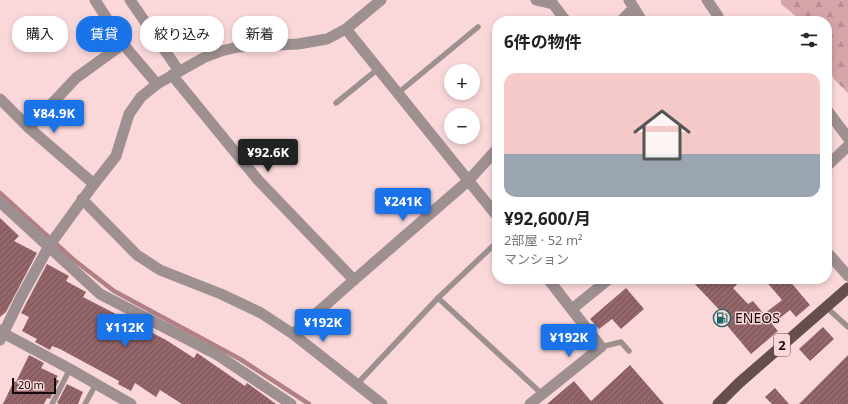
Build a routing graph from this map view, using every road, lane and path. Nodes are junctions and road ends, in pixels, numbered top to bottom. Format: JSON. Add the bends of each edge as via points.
{"nodes":[{"id":1,"x":95,"y":0,"type":"edge"},
{"id":2,"x":130,"y":0,"type":"edge"},
{"id":3,"x":381,"y":0,"type":"edge"},
{"id":4,"x":536,"y":0,"type":"edge"},
{"id":5,"x":708,"y":0,"type":"edge"},
{"id":6,"x":632,"y":4,"type":"edge"},
{"id":7,"x":105,"y":16,"type":"edge"},
{"id":8,"x":562,"y":16,"type":"edge"},
{"id":9,"x":624,"y":16,"type":"edge"},
{"id":10,"x":639,"y":16,"type":"edge"},
{"id":11,"x":718,"y":16,"type":"edge"},
{"id":12,"x":478,"y":27,"type":"dead end"},
{"id":13,"x":346,"y":29,"type":"junction"},
{"id":14,"x":112,"y":52,"type":"edge"},
{"id":15,"x":130,"y":52,"type":"edge"},
{"id":16,"x":378,"y":68,"type":"junction"},
{"id":17,"x":176,"y":73,"type":"junction"},
{"id":18,"x":157,"y":84,"type":"junction"},
{"id":19,"x":398,"y":93,"type":"junction"},
{"id":20,"x":0,"y":99,"type":"edge"},
{"id":21,"x":336,"y":103,"type":"dead end"},
{"id":22,"x":832,"y":117,"type":"edge"},
{"id":23,"x":30,"y":128,"type":"junction"},
{"id":24,"x":848,"y":138,"type":"edge"},
{"id":25,"x":848,"y":146,"type":"edge"},
{"id":26,"x":492,"y":155,"type":"edge"},
{"id":27,"x":832,"y":161,"type":"edge"},
{"id":28,"x":468,"y":181,"type":"junction"},
{"id":29,"x":94,"y":184,"type":"junction"},
{"id":30,"x":82,"y":199,"type":"junction"},
{"id":31,"x":0,"y":202,"type":"edge"},
{"id":32,"x":492,"y":210,"type":"edge"},
{"id":33,"x":49,"y":246,"type":"junction"},
{"id":34,"x":492,"y":247,"type":"edge"},
{"id":35,"x":832,"y":258,"type":"edge"},
{"id":36,"x":848,"y":276,"type":"edge"},
{"id":37,"x":354,"y":280,"type":"junction"},
{"id":38,"x":552,"y":284,"type":"edge"},
{"id":39,"x":603,"y":284,"type":"edge"},
{"id":40,"x":848,"y":288,"type":"edge"},
{"id":41,"x":438,"y":298,"type":"junction"},
{"id":42,"x":826,"y":307,"type":"junction"},
{"id":43,"x":572,"y":309,"type":"junction"},
{"id":44,"x":848,"y":327,"type":"edge"},
{"id":45,"x":1,"y":334,"type":"edge"},
{"id":46,"x":293,"y":334,"type":"junction"},
{"id":47,"x":601,"y":346,"type":"junction"},
{"id":48,"x":629,"y":350,"type":"dead end"},
{"id":49,"x":70,"y":369,"type":"junction"},
{"id":50,"x":96,"y":384,"type":"junction"},
{"id":51,"x":357,"y":384,"type":"junction"},
{"id":52,"x":543,"y":395,"type":"junction"},
{"id":53,"x":52,"y":404,"type":"edge"},
{"id":54,"x":85,"y":404,"type":"edge"},
{"id":55,"x":131,"y":404,"type":"edge"},
{"id":56,"x":291,"y":404,"type":"edge"},
{"id":57,"x":382,"y":404,"type":"edge"},
{"id":58,"x":530,"y":404,"type":"edge"},
{"id":59,"x":718,"y":404,"type":"edge"}],
"edges":[{"from":1,"to":7,"type":"street"},
{"from":2,"to":17,"type":"street"},
{"from":3,"to":13,"type":"street"},
{"from":4,"to":8,"type":"street","via":[[553,4]]},
{"from":5,"to":11,"type":"street"},
{"from":6,"to":9,"type":"street"},
{"from":6,"to":10,"type":"street"},
{"from":12,"to":19,"type":"lane"},
{"from":13,"to":16,"type":"street"},
{"from":13,"to":17,"type":"street","via":[[327,39],[298,44],[238,47],[205,57]]},
{"from":14,"to":23,"type":"street","via":[[76,78]]},
{"from":15,"to":18,"type":"street"},
{"from":16,"to":19,"type":"street"},
{"from":16,"to":21,"type":"lane"},
{"from":17,"to":18,"type":"street"},
{"from":17,"to":37,"type":"street","via":[[258,180]]},
{"from":18,"to":29,"type":"street","via":[[141,97],[129,114],[116,156]]},
{"from":19,"to":28,"type":"street"},
{"from":20,"to":23,"type":"street"},
{"from":22,"to":24,"type":"street"},
{"from":23,"to":29,"type":"street"},
{"from":25,"to":27,"type":"street"},
{"from":26,"to":28,"type":"street"},
{"from":28,"to":32,"type":"street"},
{"from":28,"to":37,"type":"street"},
{"from":29,"to":30,"type":"street"},
{"from":30,"to":33,"type":"street"},
{"from":30,"to":46,"type":"street","via":[[137,255],[160,270],[261,313]]},
{"from":31,"to":33,"type":"street"},
{"from":33,"to":45,"type":"street"},
{"from":33,"to":56,"type":"street","via":[[100,294],[216,354]]},
{"from":34,"to":41,"type":"lane"},
{"from":35,"to":36,"type":"street"},
{"from":37,"to":46,"type":"street"},
{"from":38,"to":43,"type":"street"},
{"from":39,"to":43,"type":"street"},
{"from":40,"to":42,"type":"main road","number":"2"},
{"from":41,"to":51,"type":"lane"},
{"from":41,"to":52,"type":"lane"},
{"from":42,"to":44,"type":"lane"},
{"from":42,"to":59,"type":"main road","number":"2"},
{"from":43,"to":47,"type":"street"},
{"from":45,"to":49,"type":"street"},
{"from":46,"to":51,"type":"street"},
{"from":47,"to":48,"type":"lane","via":[[621,342]]},
{"from":47,"to":52,"type":"street"},
{"from":49,"to":50,"type":"street"},
{"from":49,"to":53,"type":"lane"},
{"from":50,"to":54,"type":"lane"},
{"from":50,"to":55,"type":"street"},
{"from":51,"to":57,"type":"street"},
{"from":52,"to":58,"type":"street"}]}
